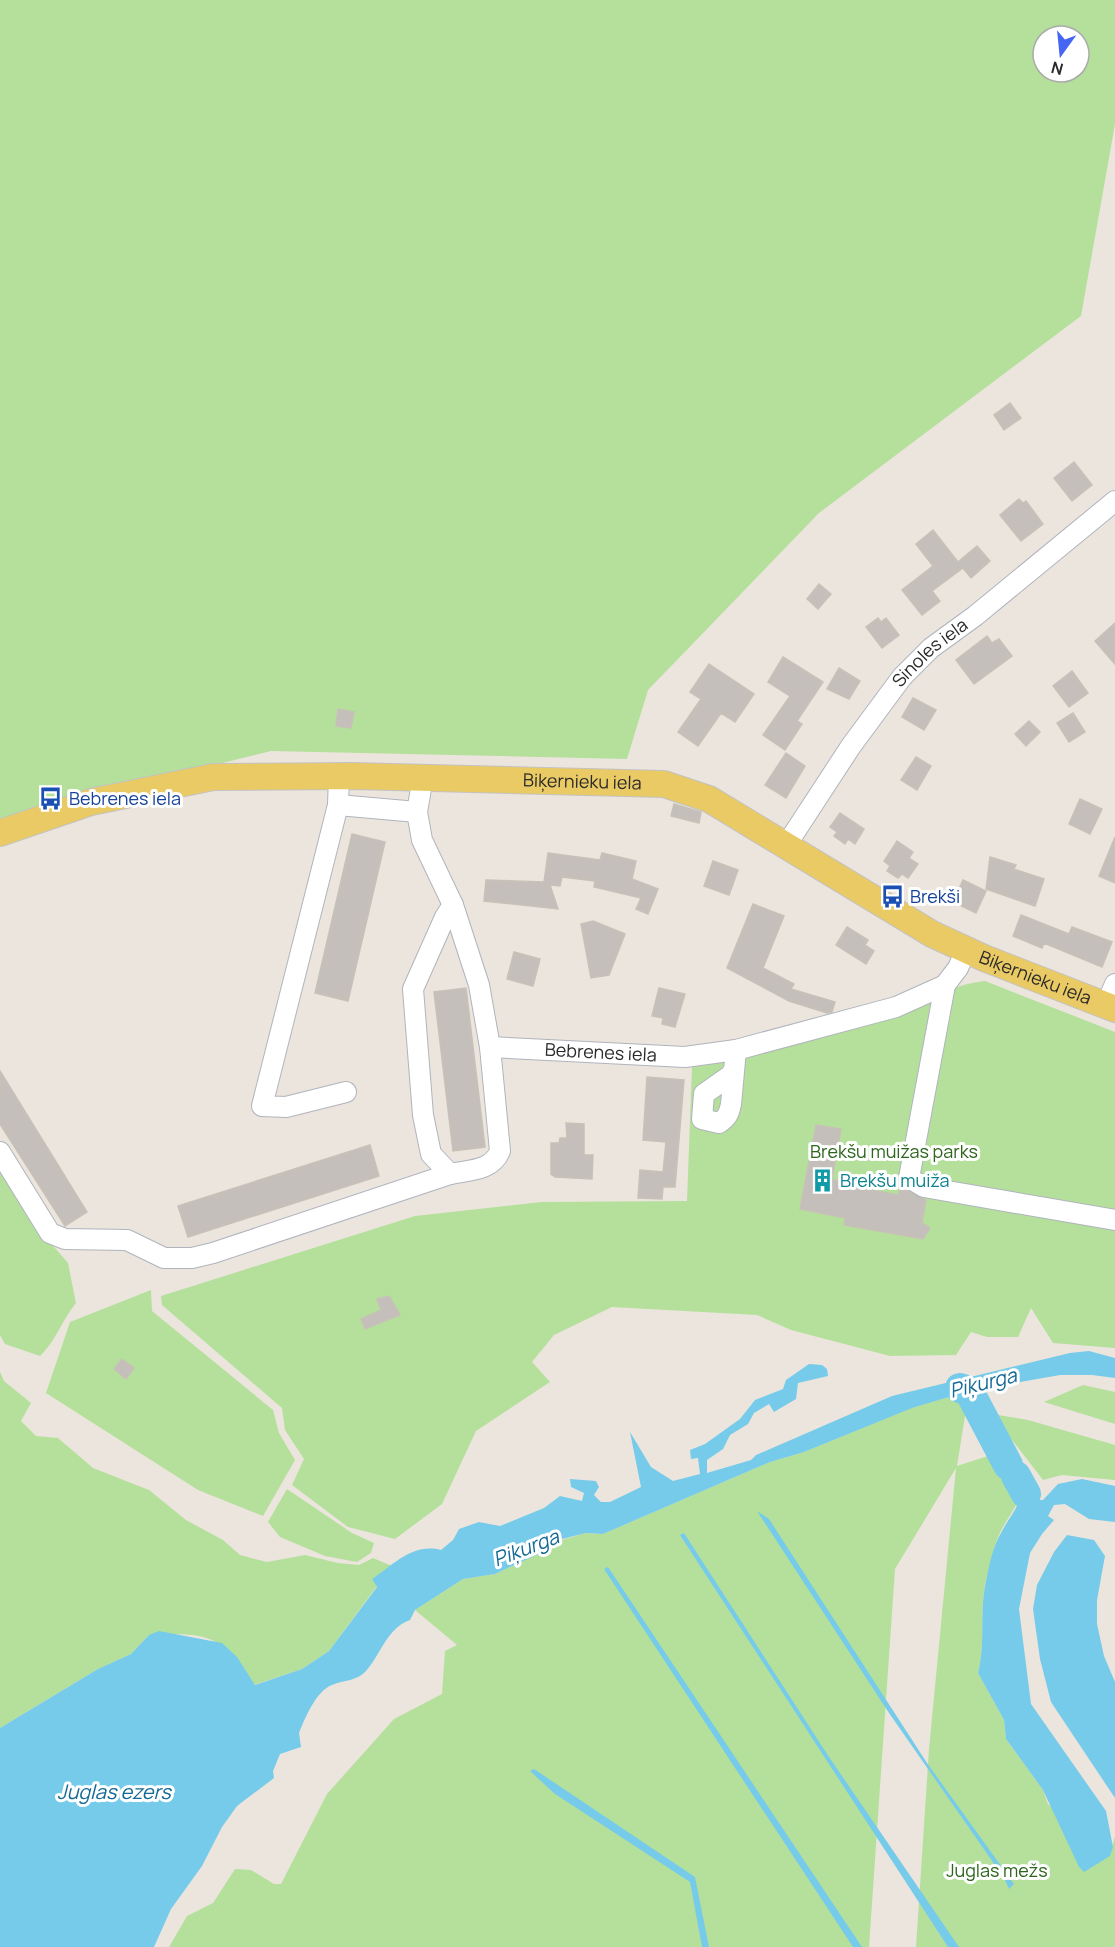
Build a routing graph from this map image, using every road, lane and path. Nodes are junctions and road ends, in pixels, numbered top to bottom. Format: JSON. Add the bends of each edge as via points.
{"nodes":[{"id":1,"x":1115,"y":501,"type":"edge"},
{"id":2,"x":339,"y":776,"type":"junction"},
{"id":3,"x":423,"y":777,"type":"junction"},
{"id":4,"x":338,"y":804,"type":"junction"},
{"id":5,"x":417,"y":813,"type":"junction"},
{"id":6,"x":0,"y":833,"type":"edge"},
{"id":7,"x":788,"y":844,"type":"junction"},
{"id":8,"x":453,"y":905,"type":"junction"},
{"id":9,"x":966,"y":950,"type":"junction"},
{"id":10,"x":945,"y":985,"type":"junction"},
{"id":11,"x":1112,"y":999,"type":"edge"},
{"id":12,"x":490,"y":1047,"type":"junction"},
{"id":13,"x":346,"y":1092,"type":"dead end"},
{"id":14,"x":0,"y":1152,"type":"edge"},
{"id":15,"x":450,"y":1174,"type":"junction"},
{"id":16,"x":1115,"y":1220,"type":"edge"}],
"edges":[{"from":1,"to":7,"type":"street","name":"Sinoles iela","via":[[931,648],[902,677],[851,746]]},
{"from":2,"to":3,"type":"main road","name":"Biķernieku iela"},
{"from":2,"to":4,"type":"street"},
{"from":2,"to":6,"type":"main road","name":"Biķernieku iela","via":[[213,777],[91,802]]},
{"from":3,"to":5,"type":"street"},
{"from":3,"to":7,"type":"main road","name":"Biķernieku iela","via":[[663,784],[709,799]]},
{"from":4,"to":5,"type":"street"},
{"from":4,"to":13,"type":"street","via":[[262,1106],[286,1107]]},
{"from":5,"to":8,"type":"street","via":[[422,840]]},
{"from":7,"to":9,"type":"main road","name":"Biķernieku iela","via":[[932,934]]},
{"from":8,"to":12,"type":"street","via":[[479,985]]},
{"from":8,"to":15,"type":"street","via":[[413,989],[423,1115],[431,1154]]},
{"from":9,"to":10,"type":"street"},
{"from":9,"to":11,"type":"main road","name":"Biķernieku iela"},
{"from":10,"to":12,"type":"street","name":"Bebrenes iela","via":[[896,1007],[735,1060]]},
{"from":10,"to":16,"type":"street","via":[[909,1178],[924,1187]]},
{"from":12,"to":15,"type":"street","via":[[500,1151],[496,1161],[487,1166]]},
{"from":14,"to":15,"type":"street","via":[[50,1233],[65,1239],[127,1240],[164,1258],[180,1259],[213,1253]]}]}
